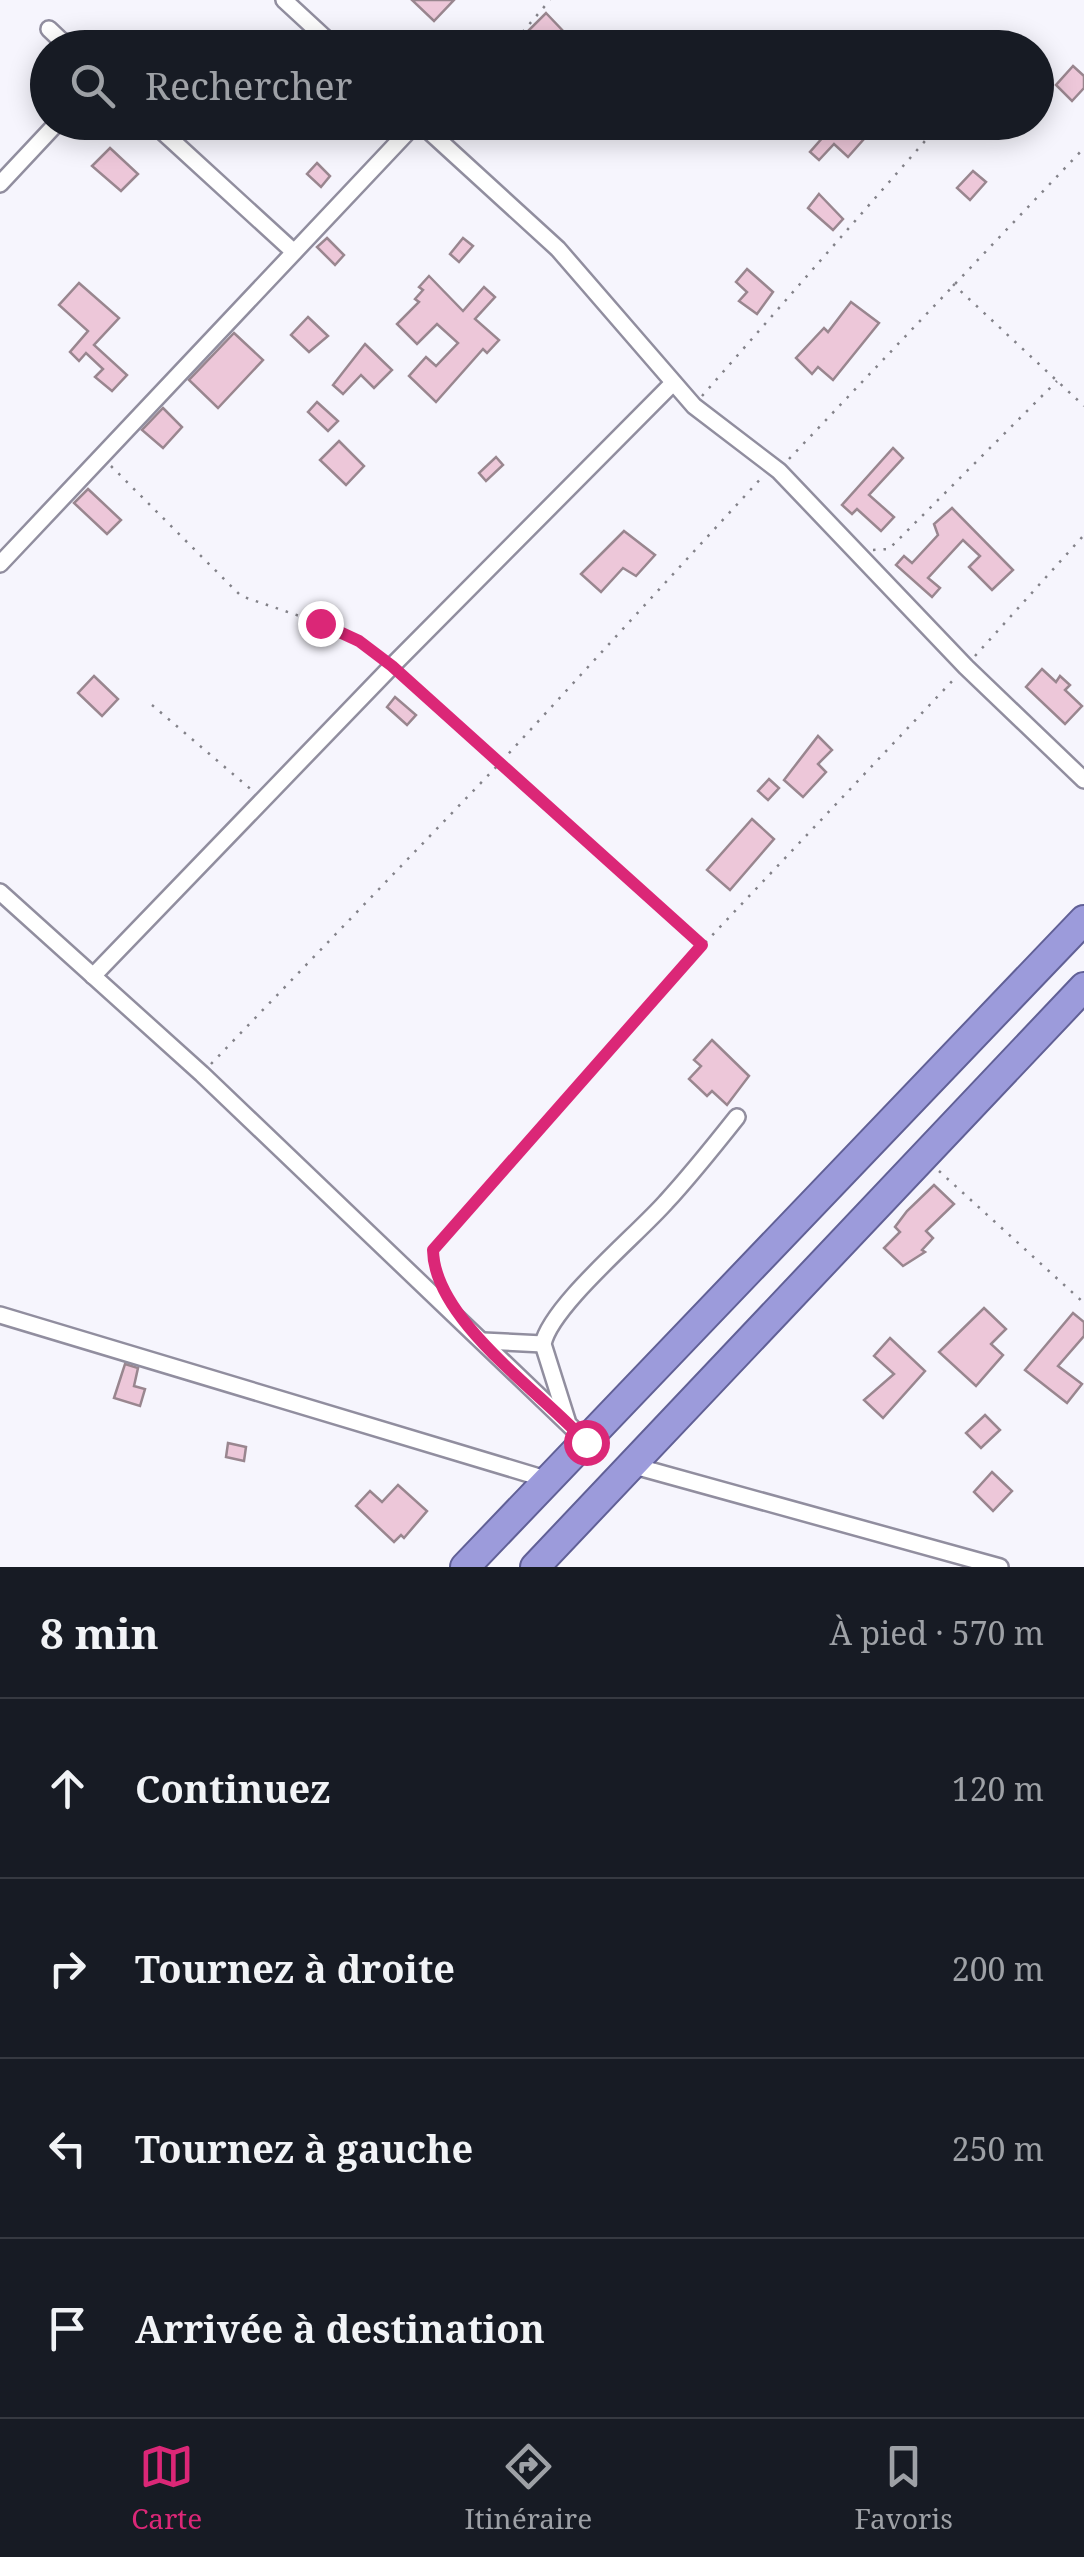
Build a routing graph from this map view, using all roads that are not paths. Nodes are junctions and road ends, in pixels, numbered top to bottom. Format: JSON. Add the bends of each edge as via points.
{"nodes":[{"id":1,"x":284,"y":0,"type":"edge"},
{"id":2,"x":316,"y":30,"type":"edge"},
{"id":3,"x":41,"y":140,"type":"edge"},
{"id":4,"x":172,"y":140,"type":"edge"},
{"id":5,"x":401,"y":140,"type":"edge"},
{"id":6,"x":438,"y":140,"type":"edge"},
{"id":7,"x":0,"y":184,"type":"edge"},
{"id":8,"x":294,"y":252,"type":"junction"},
{"id":9,"x":673,"y":383,"type":"junction"},
{"id":10,"x":0,"y":564,"type":"edge"},
{"id":11,"x":1084,"y":780,"type":"edge"},
{"id":12,"x":0,"y":892,"type":"edge"},
{"id":13,"x":1084,"y":920,"type":"edge"},
{"id":14,"x":93,"y":976,"type":"junction"},
{"id":15,"x":1084,"y":987,"type":"edge"},
{"id":16,"x":737,"y":1118,"type":"dead end"},
{"id":17,"x":0,"y":1314,"type":"edge"},
{"id":18,"x":483,"y":1341,"type":"junction"},
{"id":19,"x":543,"y":1344,"type":"junction"},
{"id":20,"x":567,"y":1420,"type":"junction"},
{"id":21,"x":586,"y":1442,"type":"junction"},
{"id":22,"x":631,"y":1464,"type":"junction"},
{"id":23,"x":549,"y":1480,"type":"junction"},
{"id":24,"x":465,"y":1567,"type":"edge"},
{"id":25,"x":535,"y":1567,"type":"edge"},
{"id":26,"x":1000,"y":1567,"type":"edge"}],
"edges":[{"from":1,"to":2,"type":"street"},
{"from":3,"to":7,"type":"street"},
{"from":4,"to":8,"type":"street"},
{"from":5,"to":8,"type":"street"},
{"from":6,"to":9,"type":"street","via":[[558,249]]},
{"from":8,"to":10,"type":"street"},
{"from":9,"to":11,"type":"street","via":[[779,471]]},
{"from":9,"to":14,"type":"street"},
{"from":12,"to":14,"type":"street"},
{"from":13,"to":21,"type":"highway"},
{"from":14,"to":18,"type":"street"},
{"from":15,"to":22,"type":"highway"},
{"from":16,"to":19,"type":"street","via":[[562,1310]]},
{"from":17,"to":23,"type":"street"},
{"from":18,"to":19,"type":"street"},
{"from":18,"to":20,"type":"street"},
{"from":19,"to":20,"type":"street"},
{"from":20,"to":21,"type":"street"},
{"from":21,"to":23,"type":"highway"},
{"from":22,"to":25,"type":"highway"},
{"from":22,"to":26,"type":"street"},
{"from":23,"to":24,"type":"highway"}]}
